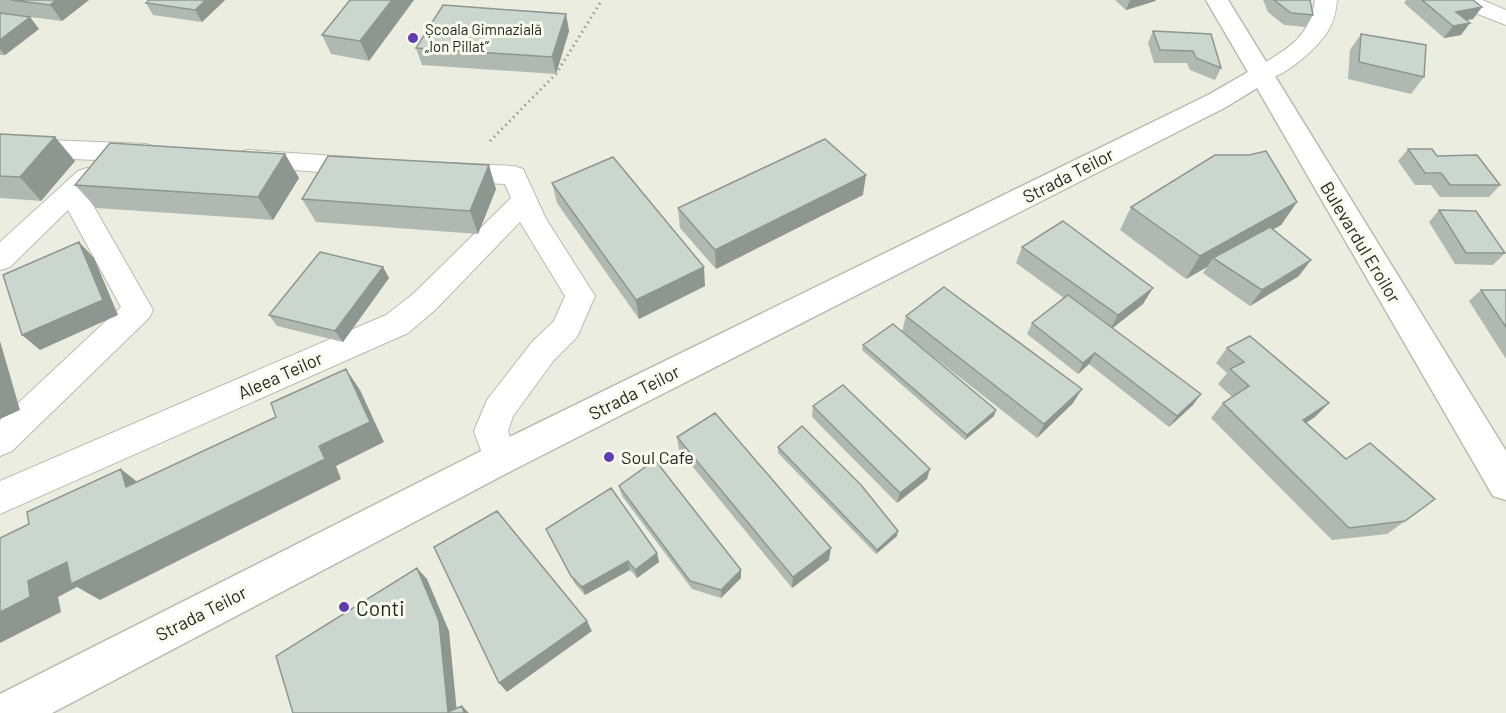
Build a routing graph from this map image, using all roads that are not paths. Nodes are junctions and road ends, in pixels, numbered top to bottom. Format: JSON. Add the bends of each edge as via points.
{"nodes":[{"id":1,"x":1217,"y":0,"type":"edge"},
{"id":2,"x":1326,"y":0,"type":"edge"},
{"id":3,"x":1463,"y":0,"type":"edge"},
{"id":4,"x":1506,"y":18,"type":"edge"},
{"id":5,"x":1261,"y":75,"type":"junction"},
{"id":6,"x":48,"y":149,"type":"edge"},
{"id":7,"x":114,"y":151,"type":"junction"},
{"id":8,"x":171,"y":154,"type":"edge"},
{"id":9,"x":217,"y":157,"type":"edge"},
{"id":10,"x":390,"y":168,"type":"edge"},
{"id":11,"x":425,"y":171,"type":"edge"},
{"id":12,"x":72,"y":192,"type":"junction"},
{"id":13,"x":526,"y":200,"type":"junction"},
{"id":14,"x":0,"y":259,"type":"edge"},
{"id":15,"x":0,"y":441,"type":"edge"},
{"id":16,"x":500,"y":459,"type":"junction"},
{"id":17,"x":1506,"y":484,"type":"edge"},
{"id":18,"x":0,"y":498,"type":"edge"},
{"id":19,"x":24,"y":709,"type":"edge"}],
"edges":[{"from":1,"to":5,"type":"street","name":"Bulevardul Eroilor"},
{"from":2,"to":5,"type":"street","via":[[1320,30],[1307,44]]},
{"from":3,"to":4,"type":"street"},
{"from":5,"to":16,"type":"street","name":"Strada Teilor","via":[[1217,101]]},
{"from":5,"to":17,"type":"street","name":"Bulevardul Eroilor"},
{"from":6,"to":7,"type":"street"},
{"from":7,"to":8,"type":"street"},
{"from":7,"to":12,"type":"street"},
{"from":9,"to":10,"type":"street"},
{"from":11,"to":13,"type":"street","via":[[514,175]]},
{"from":12,"to":14,"type":"street"},
{"from":12,"to":15,"type":"street","via":[[138,310]]},
{"from":13,"to":16,"type":"street","via":[[533,220],[580,296],[566,328],[543,351],[499,410],[491,431]]},
{"from":13,"to":18,"type":"street","name":"Aleea Teilor","via":[[397,324]]},
{"from":16,"to":19,"type":"street","name":"Strada Teilor"}]}
